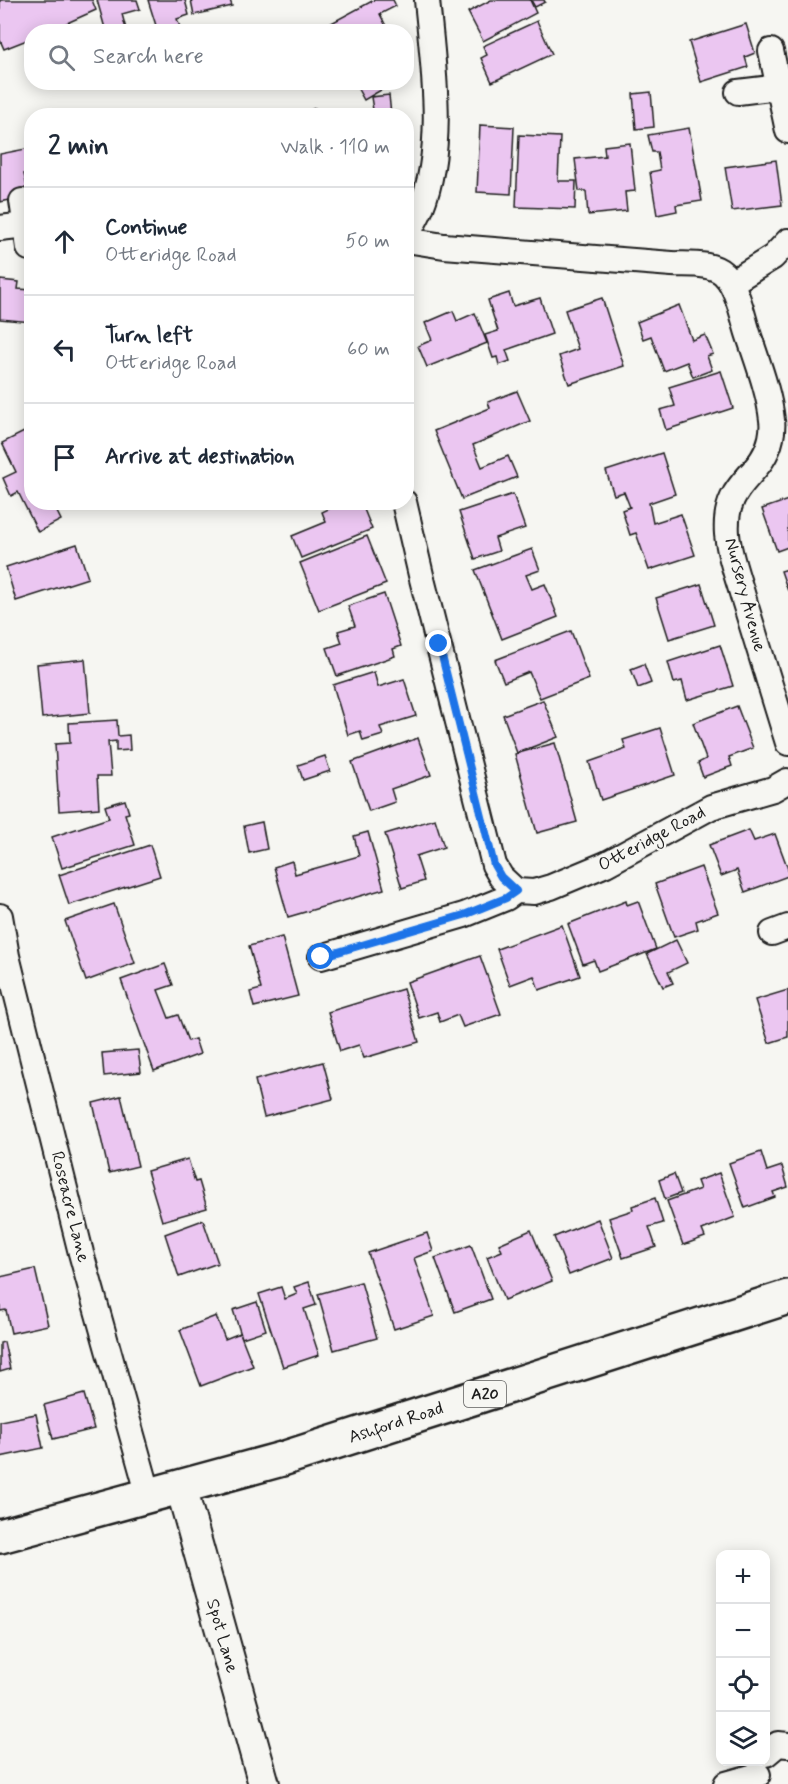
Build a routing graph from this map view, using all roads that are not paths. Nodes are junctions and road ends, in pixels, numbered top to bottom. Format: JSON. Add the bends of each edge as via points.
{"nodes":[{"id":1,"x":427,"y":0,"type":"edge"},
{"id":2,"x":771,"y":51,"type":"dead end"},
{"id":3,"x":779,"y":87,"type":"junction"},
{"id":4,"x":738,"y":92,"type":"dead end"},
{"id":5,"x":788,"y":131,"type":"edge"},
{"id":6,"x":22,"y":201,"type":"dead end"},
{"id":7,"x":24,"y":215,"type":"edge"},
{"id":8,"x":414,"y":222,"type":"edge"},
{"id":9,"x":0,"y":228,"type":"edge"},
{"id":10,"x":24,"y":235,"type":"edge"},
{"id":11,"x":414,"y":240,"type":"edge"},
{"id":12,"x":788,"y":241,"type":"edge"},
{"id":13,"x":731,"y":284,"type":"junction"},
{"id":14,"x":406,"y":510,"type":"edge"},
{"id":15,"x":788,"y":743,"type":"edge"},
{"id":16,"x":788,"y":781,"type":"edge"},
{"id":17,"x":516,"y":891,"type":"junction"},
{"id":18,"x":0,"y":916,"type":"edge"},
{"id":19,"x":3,"y":957,"type":"edge"},
{"id":20,"x":321,"y":957,"type":"dead end"},
{"id":21,"x":788,"y":1297,"type":"edge"},
{"id":22,"x":181,"y":1487,"type":"junction"},
{"id":23,"x":149,"y":1496,"type":"junction"},
{"id":24,"x":0,"y":1536,"type":"edge"},
{"id":25,"x":788,"y":1745,"type":"edge"},
{"id":26,"x":762,"y":1768,"type":"edge"},
{"id":27,"x":264,"y":1784,"type":"edge"},
{"id":28,"x":726,"y":1784,"type":"edge"}],
"edges":[{"from":1,"to":8,"type":"street","via":[[435,97],[434,150]]},
{"from":2,"to":3,"type":"street"},
{"from":3,"to":4,"type":"street"},
{"from":3,"to":5,"type":"street"},
{"from":6,"to":7,"type":"street"},
{"from":9,"to":10,"type":"street"},
{"from":11,"to":13,"type":"street","via":[[709,266],[720,271]]},
{"from":12,"to":13,"type":"street","via":[[773,257]]},
{"from":13,"to":15,"type":"street","name":"Nursery Avenue","via":[[760,372],[772,436],[762,459],[731,499],[727,535]]},
{"from":14,"to":17,"type":"street","via":[[494,865]]},
{"from":16,"to":17,"type":"street","name":"Otteridge Road","via":[[711,807],[606,864],[551,887],[534,892]]},
{"from":17,"to":20,"type":"street","name":"Otteridge Road","via":[[464,915]]},
{"from":18,"to":19,"type":"street","name":"Roseacre Lane"},
{"from":19,"to":23,"type":"street","name":"Roseacre Lane"},
{"from":21,"to":22,"type":"main road","name":"Ashford Road","number":"A20","via":[[282,1460]]},
{"from":22,"to":23,"type":"main road","name":"Ashford Road","number":"A20"},
{"from":22,"to":27,"type":"street","name":"Spot Lane"},
{"from":23,"to":24,"type":"main road","name":"Ashford Road","number":"A20"},
{"from":25,"to":26,"type":"street","via":[[778,1744]]},
{"from":26,"to":28,"type":"street"}]}
